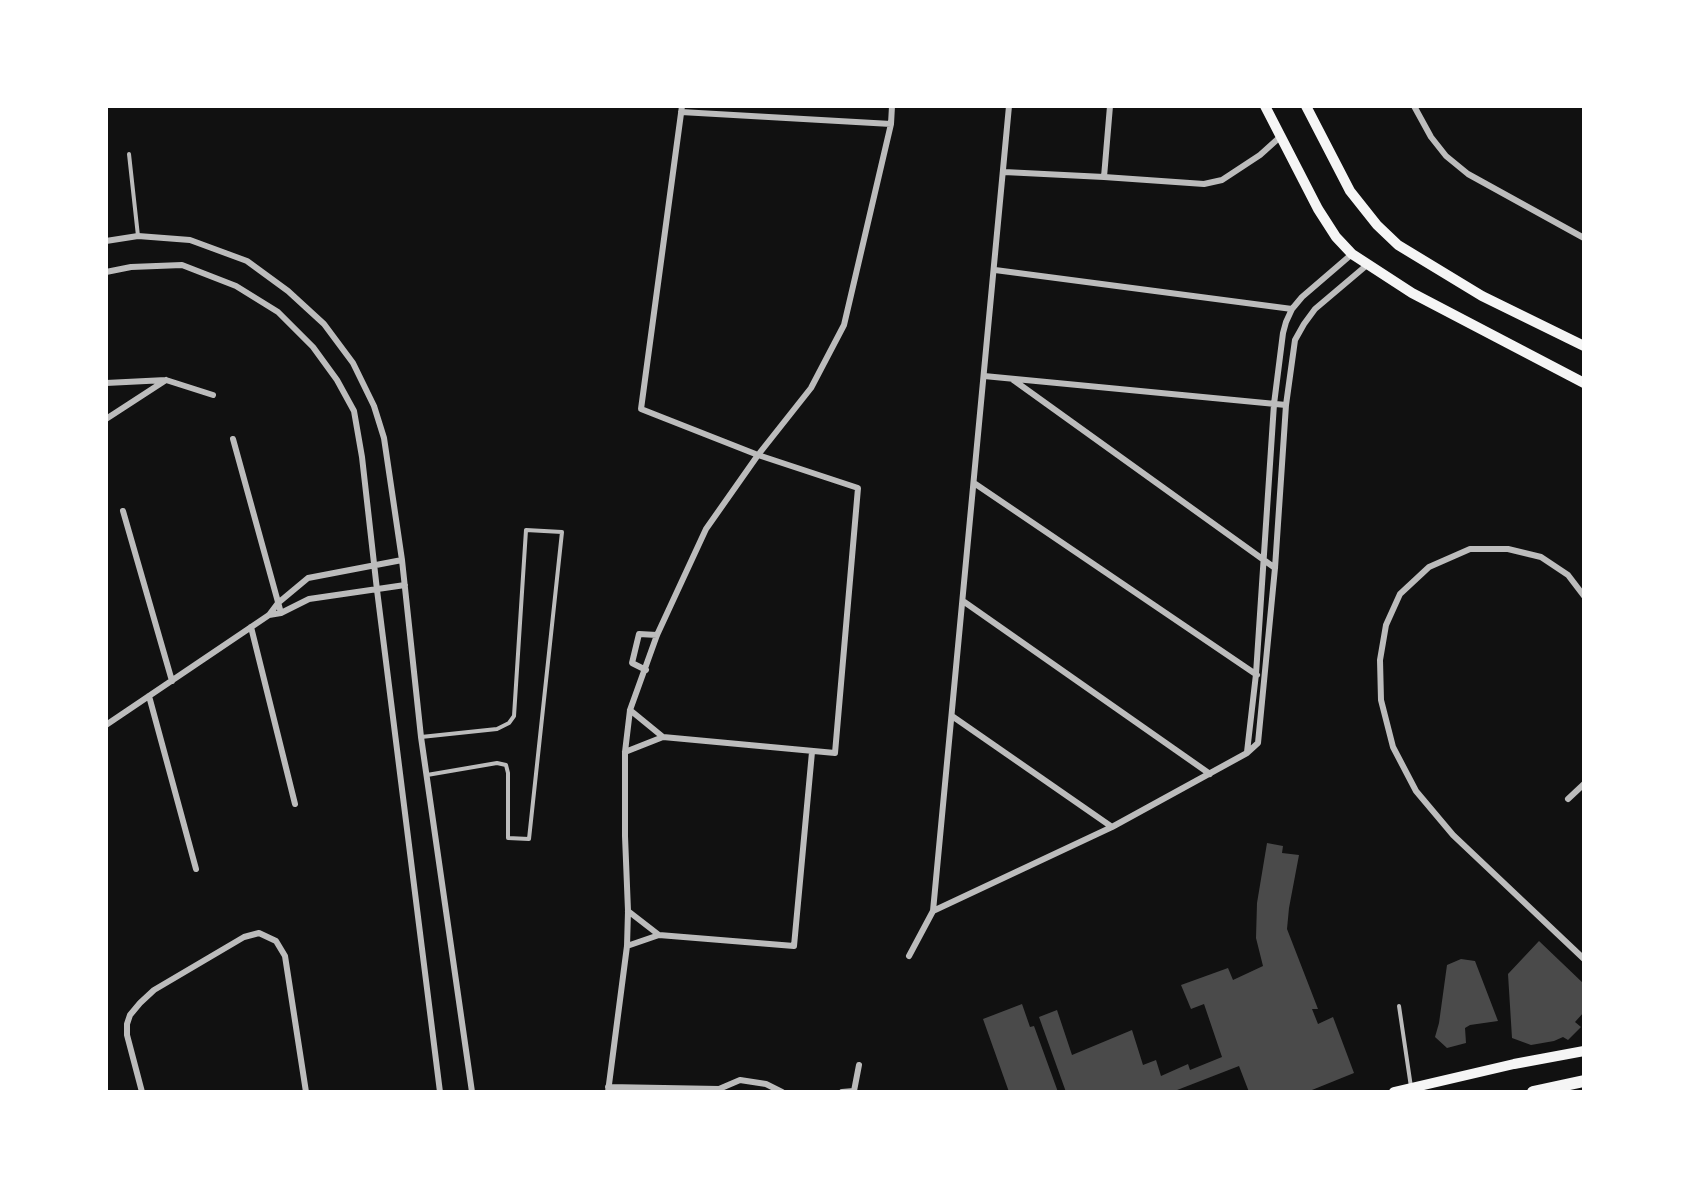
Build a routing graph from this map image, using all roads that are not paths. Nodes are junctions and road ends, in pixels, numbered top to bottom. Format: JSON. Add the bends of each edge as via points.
{"nodes":[{"id":1,"x":892,"y":106,"type":"edge"},
{"id":2,"x":1009,"y":106,"type":"edge"},
{"id":3,"x":1110,"y":106,"type":"edge"},
{"id":4,"x":1265,"y":106,"type":"edge"},
{"id":5,"x":1306,"y":106,"type":"edge"},
{"id":6,"x":1414,"y":106,"type":"edge"},
{"id":7,"x":681,"y":110,"type":"edge"},
{"id":8,"x":891,"y":124,"type":"junction"},
{"id":9,"x":1280,"y":137,"type":"junction"},
{"id":10,"x":129,"y":154,"type":"dead end"},
{"id":11,"x":1004,"y":172,"type":"junction"},
{"id":12,"x":1104,"y":177,"type":"junction"},
{"id":13,"x":138,"y":236,"type":"junction"},
{"id":14,"x":1584,"y":238,"type":"edge"},
{"id":15,"x":106,"y":241,"type":"edge"},
{"id":16,"x":1352,"y":254,"type":"junction"},
{"id":17,"x":1367,"y":265,"type":"junction"},
{"id":18,"x":995,"y":270,"type":"junction"},
{"id":19,"x":106,"y":272,"type":"edge"},
{"id":20,"x":1292,"y":309,"type":"junction"},
{"id":21,"x":1584,"y":346,"type":"edge"},
{"id":22,"x":984,"y":376,"type":"junction"},
{"id":23,"x":1012,"y":379,"type":"junction"},
{"id":24,"x":166,"y":380,"type":"junction"},
{"id":25,"x":106,"y":383,"type":"edge"},
{"id":26,"x":1584,"y":383,"type":"edge"},
{"id":27,"x":213,"y":395,"type":"dead end"},
{"id":28,"x":1274,"y":404,"type":"junction"},
{"id":29,"x":1286,"y":405,"type":"junction"},
{"id":30,"x":106,"y":419,"type":"edge"},
{"id":31,"x":233,"y":439,"type":"dead end"},
{"id":32,"x":758,"y":455,"type":"junction"},
{"id":33,"x":974,"y":483,"type":"junction"},
{"id":34,"x":123,"y":512,"type":"dead end"},
{"id":35,"x":1264,"y":559,"type":"junction"},
{"id":36,"x":402,"y":560,"type":"junction"},
{"id":37,"x":375,"y":565,"type":"junction"},
{"id":38,"x":1275,"y":568,"type":"junction"},
{"id":39,"x":405,"y":585,"type":"junction"},
{"id":40,"x":377,"y":590,"type":"junction"},
{"id":41,"x":1584,"y":596,"type":"edge"},
{"id":42,"x":963,"y":601,"type":"junction"},
{"id":43,"x":278,"y":603,"type":"junction"},
{"id":44,"x":281,"y":613,"type":"junction"},
{"id":45,"x":269,"y":615,"type":"junction"},
{"id":46,"x":251,"y":627,"type":"junction"},
{"id":47,"x":657,"y":635,"type":"junction"},
{"id":48,"x":646,"y":670,"type":"junction"},
{"id":49,"x":1256,"y":674,"type":"junction"},
{"id":50,"x":1265,"y":680,"type":"junction"},
{"id":51,"x":172,"y":681,"type":"junction"},
{"id":52,"x":149,"y":696,"type":"junction"},
{"id":53,"x":630,"y":710,"type":"junction"},
{"id":54,"x":952,"y":716,"type":"junction"},
{"id":55,"x":106,"y":725,"type":"edge"},
{"id":56,"x":422,"y":737,"type":"junction"},
{"id":57,"x":663,"y":737,"type":"junction"},
{"id":58,"x":625,"y":752,"type":"junction"},
{"id":59,"x":812,"y":752,"type":"junction"},
{"id":60,"x":1247,"y":753,"type":"junction"},
{"id":61,"x":1210,"y":774,"type":"junction"},
{"id":62,"x":427,"y":775,"type":"junction"},
{"id":63,"x":1584,"y":784,"type":"edge"},
{"id":64,"x":1569,"y":799,"type":"dead end"},
{"id":65,"x":295,"y":804,"type":"dead end"},
{"id":66,"x":1112,"y":827,"type":"junction"},
{"id":67,"x":196,"y":869,"type":"dead end"},
{"id":68,"x":628,"y":911,"type":"junction"},
{"id":69,"x":933,"y":911,"type":"junction"},
{"id":70,"x":659,"y":935,"type":"junction"},
{"id":71,"x":627,"y":946,"type":"junction"},
{"id":72,"x":909,"y":956,"type":"dead end"},
{"id":73,"x":1584,"y":959,"type":"edge"},
{"id":74,"x":1399,"y":1006,"type":"dead end"},
{"id":75,"x":1584,"y":1051,"type":"edge"},
{"id":76,"x":859,"y":1065,"type":"dead end"},
{"id":77,"x":1584,"y":1081,"type":"edge"},
{"id":78,"x":1411,"y":1088,"type":"junction"},
{"id":79,"x":608,"y":1089,"type":"edge"},
{"id":80,"x":721,"y":1090,"type":"edge"},
{"id":81,"x":854,"y":1091,"type":"edge"},
{"id":82,"x":142,"y":1092,"type":"edge"},
{"id":83,"x":306,"y":1092,"type":"edge"},
{"id":84,"x":440,"y":1092,"type":"edge"},
{"id":85,"x":472,"y":1092,"type":"edge"},
{"id":86,"x":782,"y":1092,"type":"edge"},
{"id":87,"x":842,"y":1092,"type":"edge"},
{"id":88,"x":859,"y":1092,"type":"edge"},
{"id":89,"x":1394,"y":1092,"type":"edge"},
{"id":90,"x":1533,"y":1092,"type":"edge"}],
"edges":[{"from":1,"to":8,"type":"street"},
{"from":2,"to":11,"type":"street"},
{"from":3,"to":12,"type":"street"},
{"from":4,"to":9,"type":"main road"},
{"from":5,"to":21,"type":"main road","via":[[1350,191],[1398,245],[1482,296]]},
{"from":6,"to":14,"type":"street","via":[[1446,156],[1468,174]]},
{"from":7,"to":8,"type":"street"},
{"from":7,"to":32,"type":"street","via":[[641,409]]},
{"from":8,"to":32,"type":"street","via":[[844,325],[811,388]]},
{"from":9,"to":12,"type":"street","via":[[1222,180],[1204,184]]},
{"from":9,"to":16,"type":"main road","via":[[1318,209]]},
{"from":10,"to":13,"type":"lane"},
{"from":11,"to":12,"type":"street"},
{"from":11,"to":18,"type":"street"},
{"from":13,"to":15,"type":"street"},
{"from":13,"to":36,"type":"street","via":[[190,240],[248,261],[324,324],[353,363],[374,406],[384,438]]},
{"from":16,"to":17,"type":"main road"},
{"from":16,"to":20,"type":"street"},
{"from":17,"to":26,"type":"main road","via":[[1459,319]]},
{"from":17,"to":29,"type":"street","via":[[1315,309],[1304,324],[1295,340]]},
{"from":18,"to":20,"type":"street"},
{"from":18,"to":22,"type":"street"},
{"from":19,"to":37,"type":"street","via":[[182,265],[245,291],[278,312],[313,347],[354,411]]},
{"from":20,"to":28,"type":"street","via":[[1283,333]]},
{"from":22,"to":23,"type":"street"},
{"from":22,"to":33,"type":"street"},
{"from":23,"to":28,"type":"street"},
{"from":23,"to":35,"type":"street"},
{"from":24,"to":25,"type":"street"},
{"from":24,"to":27,"type":"street"},
{"from":24,"to":30,"type":"street"},
{"from":28,"to":29,"type":"street"},
{"from":28,"to":35,"type":"street"},
{"from":29,"to":38,"type":"street"},
{"from":31,"to":43,"type":"street"},
{"from":32,"to":47,"type":"street","via":[[706,529]]},
{"from":32,"to":59,"type":"street","via":[[858,488],[835,753]]},
{"from":33,"to":42,"type":"street"},
{"from":33,"to":49,"type":"street"},
{"from":34,"to":51,"type":"street"},
{"from":35,"to":38,"type":"street"},
{"from":35,"to":49,"type":"street"},
{"from":36,"to":37,"type":"street"},
{"from":36,"to":39,"type":"street"},
{"from":37,"to":40,"type":"street"},
{"from":37,"to":43,"type":"street","via":[[308,578]]},
{"from":38,"to":50,"type":"street"},
{"from":39,"to":40,"type":"street"},
{"from":39,"to":56,"type":"street"},
{"from":40,"to":44,"type":"street","via":[[309,599]]},
{"from":40,"to":84,"type":"street"},
{"from":41,"to":73,"type":"street","via":[[1568,575],[1541,556],[1508,549],[1470,549],[1429,567],[1400,594],[1386,625],[1380,660],[1382,700],[1393,747],[1416,791],[1453,835]]},
{"from":42,"to":54,"type":"street"},
{"from":42,"to":61,"type":"street"},
{"from":43,"to":44,"type":"street"},
{"from":43,"to":45,"type":"street"},
{"from":44,"to":45,"type":"street"},
{"from":45,"to":46,"type":"street"},
{"from":46,"to":51,"type":"street"},
{"from":46,"to":65,"type":"street"},
{"from":47,"to":48,"type":"street"},
{"from":47,"to":48,"type":"street","via":[[639,634],[632,663]]},
{"from":48,"to":53,"type":"street"},
{"from":49,"to":50,"type":"street"},
{"from":49,"to":60,"type":"street"},
{"from":50,"to":60,"type":"street","via":[[1258,743]]},
{"from":51,"to":52,"type":"street"},
{"from":52,"to":55,"type":"street"},
{"from":52,"to":67,"type":"street"},
{"from":53,"to":57,"type":"street"},
{"from":53,"to":58,"type":"street"},
{"from":54,"to":66,"type":"street"},
{"from":54,"to":69,"type":"street"},
{"from":56,"to":62,"type":"street"},
{"from":56,"to":62,"type":"lane","via":[[497,729],[509,723],[513,716],[526,530],[562,532],[529,839],[508,838],[506,765]]},
{"from":57,"to":58,"type":"street"},
{"from":57,"to":59,"type":"street"},
{"from":58,"to":68,"type":"street"},
{"from":59,"to":70,"type":"street","via":[[794,946]]},
{"from":60,"to":61,"type":"street"},
{"from":61,"to":66,"type":"street"},
{"from":62,"to":85,"type":"street"},
{"from":63,"to":64,"type":"street"},
{"from":66,"to":69,"type":"street"},
{"from":68,"to":70,"type":"street"},
{"from":68,"to":71,"type":"street"},
{"from":69,"to":72,"type":"street"},
{"from":70,"to":71,"type":"street"},
{"from":71,"to":79,"type":"street"},
{"from":74,"to":78,"type":"lane"},
{"from":75,"to":78,"type":"main road"},
{"from":76,"to":81,"type":"street"},
{"from":77,"to":90,"type":"main road"},
{"from":78,"to":89,"type":"main road"},
{"from":79,"to":80,"type":"street"},
{"from":80,"to":86,"type":"street","via":[[740,1080],[766,1084]]},
{"from":81,"to":87,"type":"street"},
{"from":81,"to":88,"type":"street"},
{"from":82,"to":83,"type":"street","via":[[127,1035],[130,1016],[154,990],[244,937],[259,933],[276,941],[285,956]]}]}
